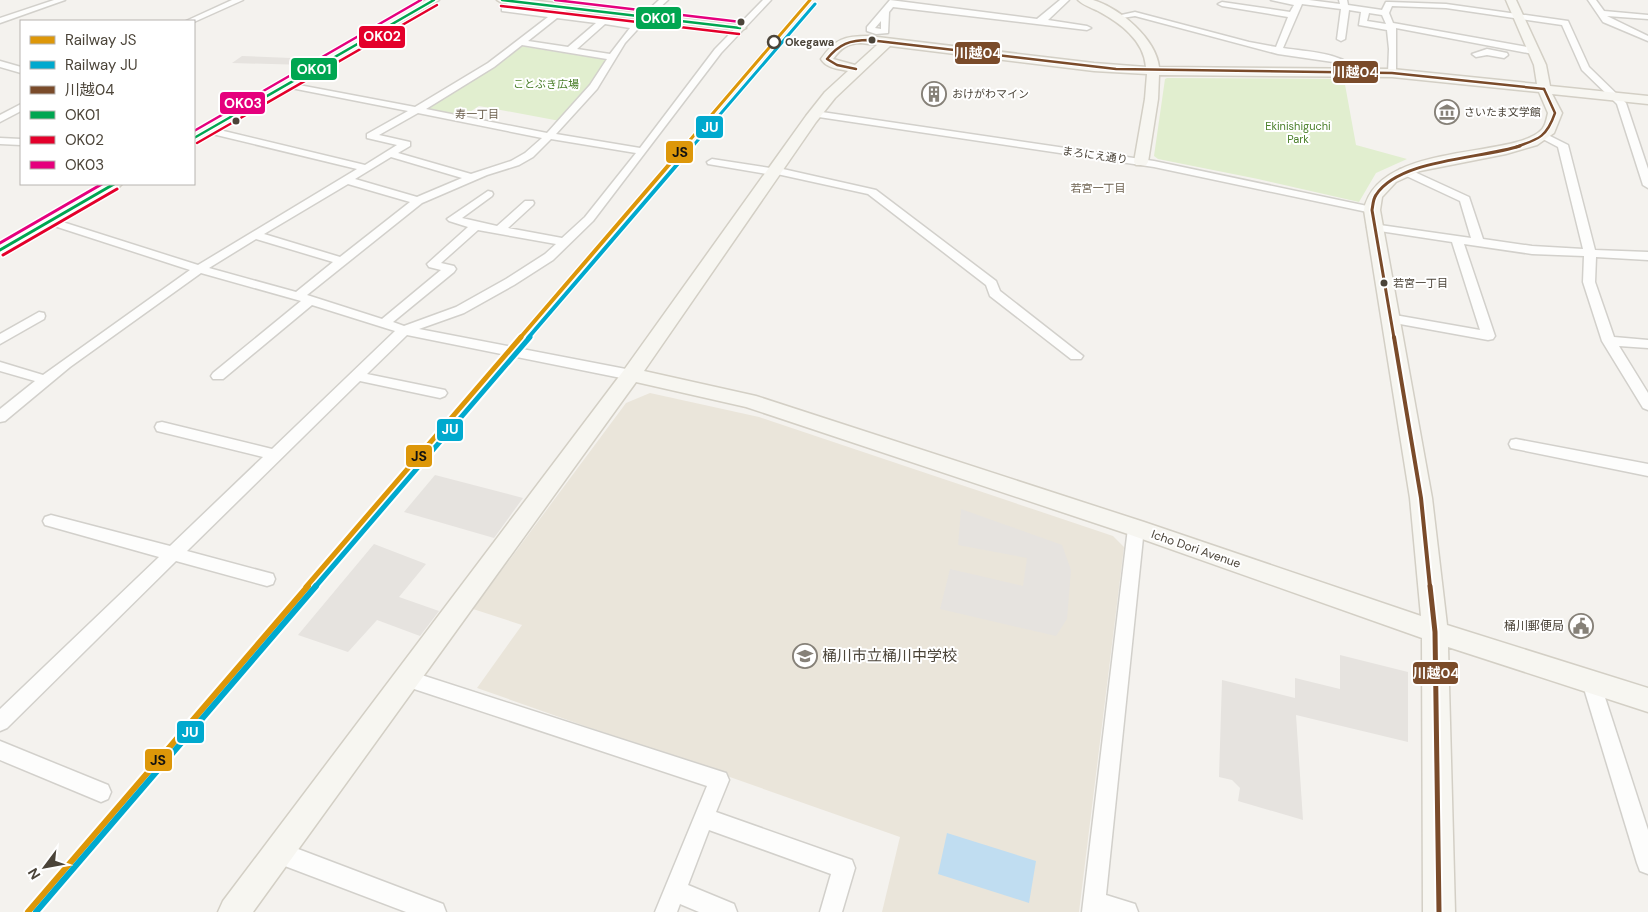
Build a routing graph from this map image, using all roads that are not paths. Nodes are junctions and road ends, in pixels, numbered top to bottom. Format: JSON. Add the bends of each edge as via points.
{"nodes":[{"id":1,"x":61,"y":0,"type":"edge"},
{"id":2,"x":238,"y":0,"type":"edge"},
{"id":3,"x":434,"y":0,"type":"edge"},
{"id":4,"x":502,"y":0,"type":"edge"},
{"id":5,"x":664,"y":0,"type":"edge"},
{"id":6,"x":767,"y":0,"type":"edge"},
{"id":7,"x":1065,"y":0,"type":"edge"},
{"id":8,"x":1275,"y":0,"type":"edge"},
{"id":9,"x":1473,"y":0,"type":"edge"},
{"id":10,"x":1511,"y":0,"type":"edge"},
{"id":11,"x":1592,"y":0,"type":"edge"},
{"id":12,"x":517,"y":1,"type":"edge"},
{"id":13,"x":1087,"y":1,"type":"edge"},
{"id":14,"x":893,"y":2,"type":"edge"},
{"id":15,"x":1298,"y":3,"type":"junction"},
{"id":16,"x":1344,"y":3,"type":"edge"},
{"id":17,"x":1222,"y":4,"type":"dead end"},
{"id":18,"x":565,"y":8,"type":"junction"},
{"id":19,"x":1468,"y":9,"type":"junction"},
{"id":20,"x":1366,"y":10,"type":"junction"},
{"id":21,"x":7,"y":11,"type":"dead end"},
{"id":22,"x":885,"y":12,"type":"dead end"},
{"id":23,"x":1384,"y":12,"type":"junction"},
{"id":24,"x":612,"y":13,"type":"junction"},
{"id":25,"x":1601,"y":13,"type":"junction"},
{"id":26,"x":21,"y":14,"type":"junction"},
{"id":27,"x":1294,"y":15,"type":"junction"},
{"id":28,"x":555,"y":16,"type":"junction"},
{"id":29,"x":1116,"y":17,"type":"junction"},
{"id":30,"x":1518,"y":17,"type":"junction"},
{"id":31,"x":1648,"y":17,"type":"edge"},
{"id":32,"x":192,"y":20,"type":"edge"},
{"id":33,"x":0,"y":21,"type":"edge"},
{"id":34,"x":1040,"y":21,"type":"junction"},
{"id":35,"x":602,"y":22,"type":"junction"},
{"id":36,"x":640,"y":22,"type":"junction"},
{"id":37,"x":1391,"y":27,"type":"junction"},
{"id":38,"x":740,"y":28,"type":"junction"},
{"id":39,"x":1087,"y":28,"type":"dead end"},
{"id":40,"x":1341,"y":39,"type":"dead end"},
{"id":41,"x":1648,"y":39,"type":"edge"},
{"id":42,"x":520,"y":42,"type":"junction"},
{"id":43,"x":887,"y":42,"type":"junction"},
{"id":44,"x":1280,"y":47,"type":"junction"},
{"id":45,"x":570,"y":50,"type":"junction"},
{"id":46,"x":1476,"y":54,"type":"dead end"},
{"id":47,"x":1535,"y":56,"type":"junction"},
{"id":48,"x":613,"y":57,"type":"junction"},
{"id":49,"x":1,"y":65,"type":"edge"},
{"id":50,"x":856,"y":69,"type":"junction"},
{"id":51,"x":20,"y":70,"type":"edge"},
{"id":52,"x":1152,"y":70,"type":"junction"},
{"id":53,"x":1355,"y":72,"type":"junction"},
{"id":54,"x":1392,"y":73,"type":"junction"},
{"id":55,"x":286,"y":84,"type":"junction"},
{"id":56,"x":1544,"y":89,"type":"junction"},
{"id":57,"x":1614,"y":96,"type":"junction"},
{"id":58,"x":1648,"y":100,"type":"edge"},
{"id":59,"x":20,"y":108,"type":"edge"},
{"id":60,"x":416,"y":109,"type":"junction"},
{"id":61,"x":815,"y":114,"type":"junction"},
{"id":62,"x":0,"y":119,"type":"edge"},
{"id":63,"x":207,"y":130,"type":"junction"},
{"id":64,"x":549,"y":136,"type":"junction"},
{"id":65,"x":1544,"y":136,"type":"junction"},
{"id":66,"x":195,"y":137,"type":"edge"},
{"id":67,"x":0,"y":141,"type":"edge"},
{"id":68,"x":20,"y":142,"type":"edge"},
{"id":69,"x":643,"y":151,"type":"junction"},
{"id":70,"x":390,"y":154,"type":"junction"},
{"id":71,"x":712,"y":162,"type":"dead end"},
{"id":72,"x":1141,"y":162,"type":"junction"},
{"id":73,"x":366,"y":168,"type":"junction"},
{"id":74,"x":773,"y":171,"type":"junction"},
{"id":75,"x":1404,"y":171,"type":"junction"},
{"id":76,"x":1646,"y":172,"type":"edge"},
{"id":77,"x":472,"y":178,"type":"junction"},
{"id":78,"x":347,"y":180,"type":"junction"},
{"id":79,"x":112,"y":185,"type":"edge"},
{"id":80,"x":1648,"y":185,"type":"edge"},
{"id":81,"x":488,"y":194,"type":"dead end"},
{"id":82,"x":418,"y":201,"type":"junction"},
{"id":83,"x":529,"y":203,"type":"dead end"},
{"id":84,"x":1373,"y":219,"type":"junction"},
{"id":85,"x":49,"y":221,"type":"junction"},
{"id":86,"x":476,"y":226,"type":"junction"},
{"id":87,"x":500,"y":230,"type":"junction"},
{"id":88,"x":254,"y":235,"type":"junction"},
{"id":89,"x":1457,"y":240,"type":"junction"},
{"id":90,"x":565,"y":242,"type":"junction"},
{"id":91,"x":1478,"y":243,"type":"junction"},
{"id":92,"x":0,"y":250,"type":"edge"},
{"id":93,"x":1590,"y":253,"type":"junction"},
{"id":94,"x":1648,"y":256,"type":"edge"},
{"id":95,"x":342,"y":261,"type":"junction"},
{"id":96,"x":198,"y":269,"type":"junction"},
{"id":97,"x":304,"y":298,"type":"junction"},
{"id":98,"x":39,"y":316,"type":"dead end"},
{"id":99,"x":1389,"y":318,"type":"junction"},
{"id":100,"x":384,"y":323,"type":"junction"},
{"id":101,"x":404,"y":330,"type":"junction"},
{"id":102,"x":0,"y":340,"type":"edge"},
{"id":103,"x":1609,"y":342,"type":"junction"},
{"id":104,"x":1648,"y":344,"type":"edge"},
{"id":105,"x":1076,"y":356,"type":"dead end"},
{"id":106,"x":0,"y":366,"type":"edge"},
{"id":107,"x":631,"y":375,"type":"junction"},
{"id":108,"x":218,"y":376,"type":"dead end"},
{"id":109,"x":357,"y":376,"type":"junction"},
{"id":110,"x":46,"y":380,"type":"junction"},
{"id":111,"x":440,"y":393,"type":"dead end"},
{"id":112,"x":1648,"y":405,"type":"edge"},
{"id":113,"x":0,"y":417,"type":"edge"},
{"id":114,"x":162,"y":427,"type":"dead end"},
{"id":115,"x":1516,"y":444,"type":"dead end"},
{"id":116,"x":275,"y":455,"type":"junction"},
{"id":117,"x":1648,"y":470,"type":"edge"},
{"id":118,"x":51,"y":521,"type":"dead end"},
{"id":119,"x":1136,"y":528,"type":"junction"},
{"id":120,"x":174,"y":553,"type":"junction"},
{"id":121,"x":267,"y":579,"type":"dead end"},
{"id":122,"x":1435,"y":632,"type":"junction"},
{"id":123,"x":406,"y":678,"type":"junction"},
{"id":124,"x":1591,"y":682,"type":"junction"},
{"id":125,"x":1648,"y":700,"type":"edge"},
{"id":126,"x":0,"y":722,"type":"edge"},
{"id":127,"x":0,"y":750,"type":"edge"},
{"id":128,"x":101,"y":792,"type":"dead end"},
{"id":129,"x":704,"y":818,"type":"junction"},
{"id":130,"x":277,"y":852,"type":"junction"},
{"id":131,"x":1648,"y":863,"type":"edge"},
{"id":132,"x":674,"y":892,"type":"junction"},
{"id":133,"x":1093,"y":907,"type":"edge"},
{"id":134,"x":234,"y":912,"type":"edge"},
{"id":135,"x":435,"y":912,"type":"edge"},
{"id":136,"x":666,"y":912,"type":"edge"},
{"id":137,"x":726,"y":912,"type":"edge"},
{"id":138,"x":831,"y":912,"type":"edge"},
{"id":139,"x":1127,"y":912,"type":"edge"},
{"id":140,"x":1439,"y":912,"type":"edge"}],
"edges":[{"from":1,"to":26,"type":"street"},
{"from":2,"to":32,"type":"street"},
{"from":3,"to":55,"type":"street"},
{"from":4,"to":12,"type":"street"},
{"from":5,"to":36,"type":"street"},
{"from":6,"to":38,"type":"street"},
{"from":7,"to":34,"type":"street"},
{"from":8,"to":15,"type":"street"},
{"from":9,"to":19,"type":"street"},
{"from":10,"to":30,"type":"street"},
{"from":11,"to":25,"type":"street"},
{"from":12,"to":18,"type":"street"},
{"from":12,"to":28,"type":"street","via":[[505,9]]},
{"from":13,"to":29,"type":"street"},
{"from":14,"to":22,"type":"street"},
{"from":14,"to":34,"type":"street"},
{"from":15,"to":16,"type":"street"},
{"from":15,"to":27,"type":"street"},
{"from":16,"to":20,"type":"street"},
{"from":16,"to":40,"type":"street"},
{"from":17,"to":27,"type":"street"},
{"from":18,"to":24,"type":"street"},
{"from":18,"to":28,"type":"street"},
{"from":19,"to":23,"type":"street","via":[[1389,4]]},
{"from":19,"to":30,"type":"street"},
{"from":20,"to":23,"type":"street"},
{"from":20,"to":37,"type":"street","via":[[1362,23]]},
{"from":21,"to":26,"type":"street"},
{"from":23,"to":37,"type":"street"},
{"from":24,"to":35,"type":"street"},
{"from":24,"to":36,"type":"street"},
{"from":25,"to":31,"type":"street"},
{"from":25,"to":41,"type":"street","via":[[1606,20]]},
{"from":26,"to":33,"type":"street"},
{"from":27,"to":44,"type":"street"},
{"from":28,"to":35,"type":"street"},
{"from":28,"to":42,"type":"street"},
{"from":29,"to":44,"type":"street","via":[[1135,14],[1223,39]]},
{"from":29,"to":52,"type":"street","via":[[1143,43],[1152,61]]},
{"from":30,"to":47,"type":"street"},
{"from":30,"to":57,"type":"street","via":[[1565,23],[1585,68]]},
{"from":34,"to":39,"type":"street"},
{"from":35,"to":36,"type":"street"},
{"from":35,"to":45,"type":"street"},
{"from":36,"to":38,"type":"street"},
{"from":36,"to":48,"type":"street"},
{"from":37,"to":47,"type":"street"},
{"from":37,"to":54,"type":"street","via":[[1395,42]]},
{"from":38,"to":69,"type":"street","via":[[707,64]]},
{"from":42,"to":45,"type":"street"},
{"from":42,"to":60,"type":"street","via":[[483,70]]},
{"from":43,"to":50,"type":"street"},
{"from":43,"to":50,"type":"street","via":[[853,40],[836,46],[828,61]]},
{"from":43,"to":52,"type":"street","via":[[1045,62]]},
{"from":44,"to":53,"type":"street","via":[[1342,62]]},
{"from":45,"to":48,"type":"street"},
{"from":46,"to":47,"type":"street"},
{"from":47,"to":56,"type":"street","via":[[1543,74]]},
{"from":48,"to":64,"type":"street","via":[[594,87]]},
{"from":49,"to":51,"type":"street"},
{"from":50,"to":61,"type":"street"},
{"from":52,"to":53,"type":"street"},
{"from":52,"to":72,"type":"street"},
{"from":53,"to":54,"type":"street"},
{"from":54,"to":56,"type":"street"},
{"from":55,"to":60,"type":"street"},
{"from":55,"to":63,"type":"street"},
{"from":56,"to":57,"type":"street"},
{"from":56,"to":65,"type":"street","via":[[1555,110],[1555,120]]},
{"from":57,"to":58,"type":"street"},
{"from":57,"to":76,"type":"street","via":[[1621,103]]},
{"from":59,"to":62,"type":"street"},
{"from":60,"to":64,"type":"street"},
{"from":60,"to":70,"type":"street","via":[[370,136],[406,144]]},
{"from":61,"to":72,"type":"street","name":"まろにえ通り"},
{"from":61,"to":74,"type":"street"},
{"from":63,"to":66,"type":"street"},
{"from":63,"to":73,"type":"street"},
{"from":64,"to":69,"type":"street"},
{"from":64,"to":77,"type":"street","via":[[516,163]]},
{"from":65,"to":75,"type":"street","via":[[1517,147]]},
{"from":65,"to":93,"type":"street","via":[[1563,145]]},
{"from":67,"to":68,"type":"street"},
{"from":69,"to":90,"type":"street","via":[[589,219]]},
{"from":70,"to":73,"type":"street"},
{"from":70,"to":77,"type":"street"},
{"from":71,"to":74,"type":"street"},
{"from":72,"to":84,"type":"street","name":"まろにえ通り","via":[[1206,174]]},
{"from":73,"to":78,"type":"street"},
{"from":74,"to":105,"type":"street","via":[[872,192],[992,284],[994,293]]},
{"from":74,"to":107,"type":"street"},
{"from":75,"to":84,"type":"street","via":[[1375,196]]},
{"from":75,"to":91,"type":"street","via":[[1465,199]]},
{"from":76,"to":80,"type":"street"},
{"from":77,"to":82,"type":"street"},
{"from":78,"to":82,"type":"street"},
{"from":78,"to":88,"type":"street"},
{"from":79,"to":85,"type":"street"},
{"from":81,"to":86,"type":"street","via":[[454,219]]},
{"from":82,"to":95,"type":"street"},
{"from":83,"to":87,"type":"street"},
{"from":84,"to":89,"type":"street","name":"まろにえ通り"},
{"from":84,"to":99,"type":"street"},
{"from":85,"to":92,"type":"street"},
{"from":85,"to":96,"type":"street"},
{"from":86,"to":87,"type":"street"},
{"from":86,"to":100,"type":"street","via":[[433,264],[450,269]]},
{"from":87,"to":90,"type":"street"},
{"from":88,"to":95,"type":"street"},
{"from":88,"to":96,"type":"street"},
{"from":89,"to":91,"type":"street","name":"まろにえ通り"},
{"from":89,"to":99,"type":"street","via":[[1488,336]]},
{"from":90,"to":101,"type":"street","via":[[549,257],[477,301]]},
{"from":91,"to":93,"type":"street","name":"まろにえ通り"},
{"from":93,"to":94,"type":"street","name":"まろにえ通り"},
{"from":93,"to":103,"type":"street","via":[[1589,282]]},
{"from":95,"to":97,"type":"street"},
{"from":96,"to":97,"type":"street"},
{"from":96,"to":110,"type":"street"},
{"from":97,"to":100,"type":"street"},
{"from":97,"to":108,"type":"street"},
{"from":98,"to":102,"type":"street"},
{"from":99,"to":122,"type":"street","via":[[1421,498]]},
{"from":100,"to":101,"type":"street"},
{"from":101,"to":107,"type":"street"},
{"from":101,"to":109,"type":"street"},
{"from":103,"to":104,"type":"street"},
{"from":103,"to":112,"type":"street"},
{"from":106,"to":110,"type":"street"},
{"from":107,"to":119,"type":"street","name":"Icho Dori Avenue","via":[[749,401]]},
{"from":107,"to":123,"type":"street"},
{"from":109,"to":111,"type":"street"},
{"from":109,"to":116,"type":"street"},
{"from":110,"to":113,"type":"street"},
{"from":114,"to":116,"type":"street"},
{"from":115,"to":117,"type":"street"},
{"from":116,"to":120,"type":"street"},
{"from":118,"to":120,"type":"street"},
{"from":119,"to":122,"type":"street","name":"Icho Dori Avenue"},
{"from":119,"to":133,"type":"street"},
{"from":120,"to":121,"type":"street"},
{"from":120,"to":126,"type":"street"},
{"from":122,"to":124,"type":"street","name":"Icho Dori Avenue"},
{"from":122,"to":140,"type":"street"},
{"from":123,"to":129,"type":"street","via":[[720,780]]},
{"from":123,"to":130,"type":"street"},
{"from":124,"to":125,"type":"street","name":"Icho Dori Avenue"},
{"from":124,"to":131,"type":"street"},
{"from":127,"to":128,"type":"street"},
{"from":129,"to":132,"type":"street"},
{"from":129,"to":138,"type":"street","via":[[844,868]]},
{"from":130,"to":134,"type":"street"},
{"from":130,"to":135,"type":"street"},
{"from":132,"to":136,"type":"street"},
{"from":132,"to":137,"type":"street"},
{"from":133,"to":139,"type":"street"}]}
